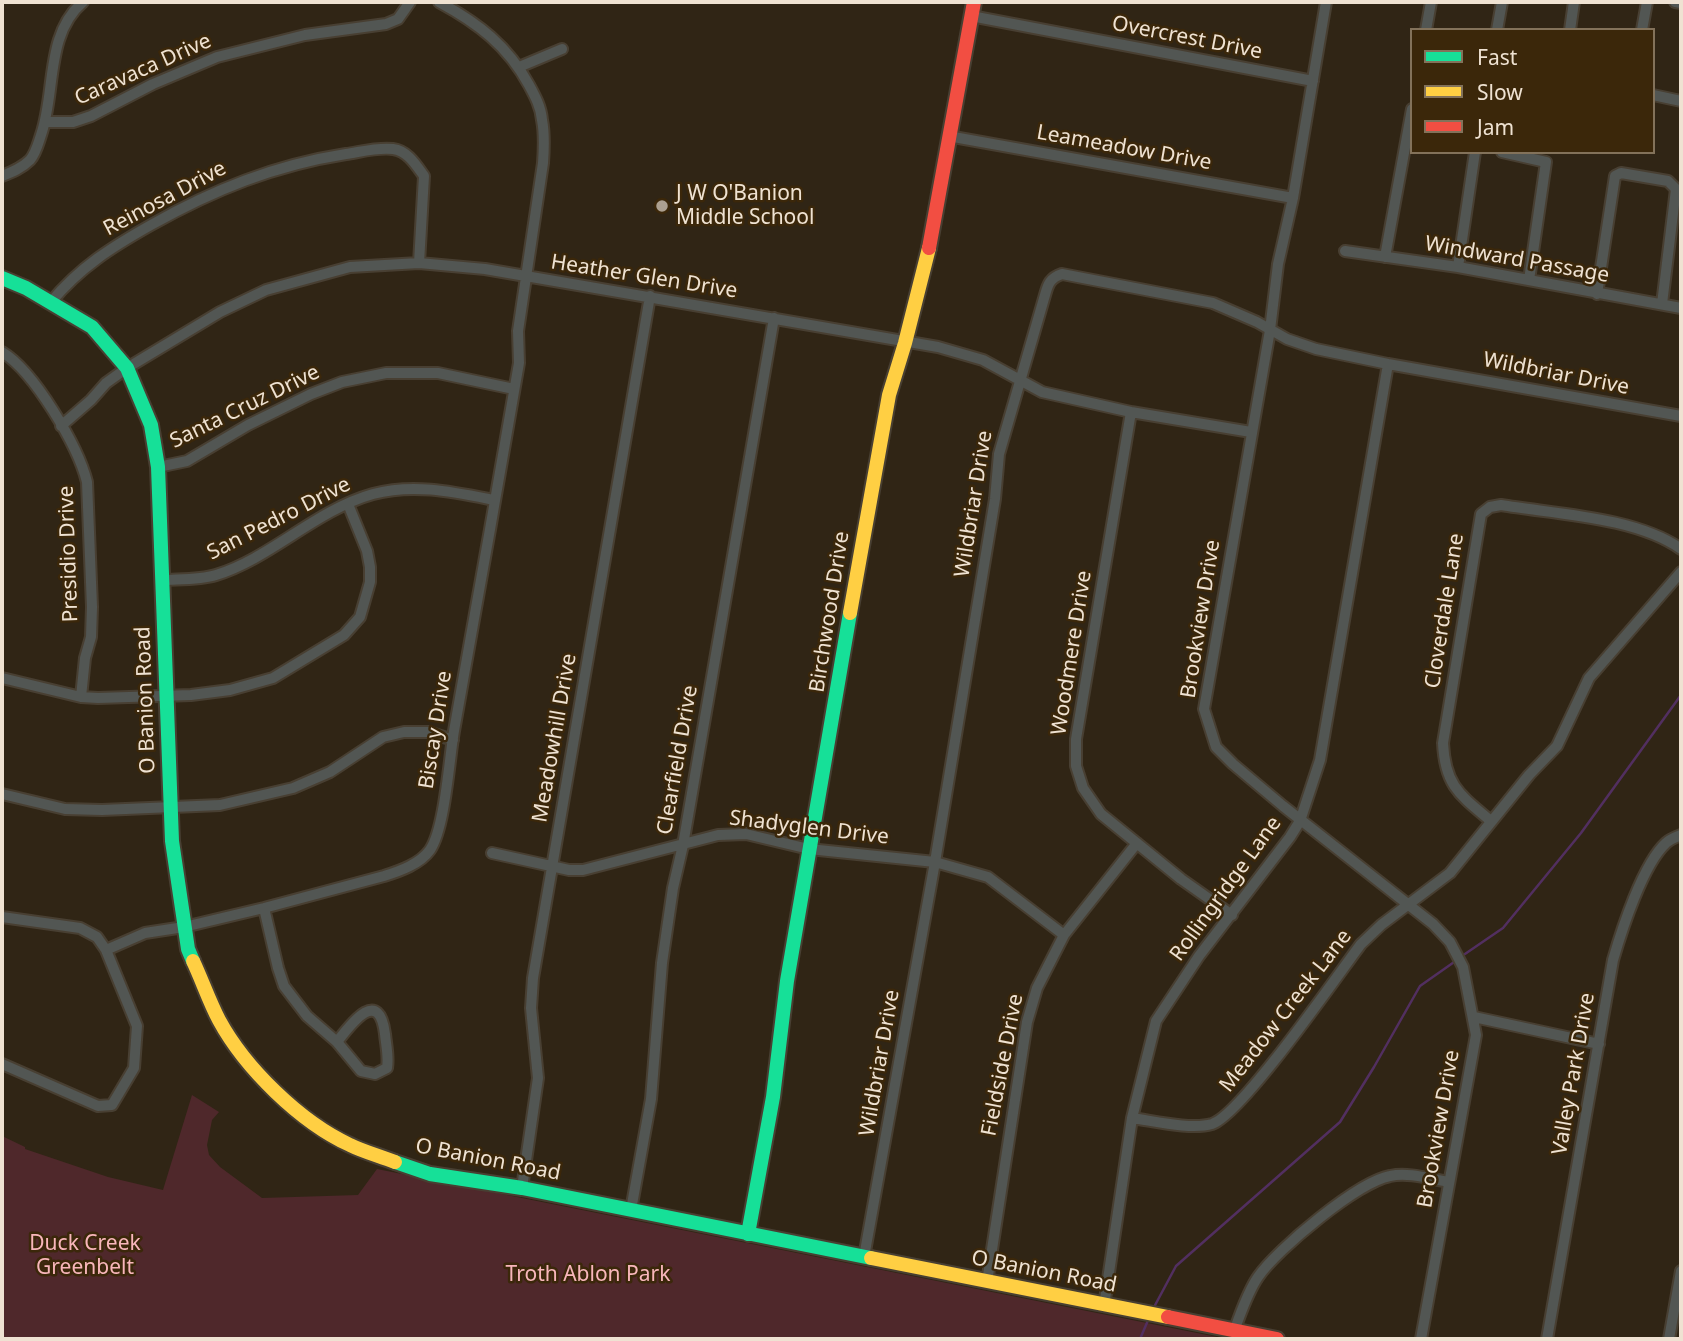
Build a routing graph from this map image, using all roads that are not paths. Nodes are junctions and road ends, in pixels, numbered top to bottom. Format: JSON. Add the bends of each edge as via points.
{"nodes":[{"id":1,"x":83,"y":2,"type":"edge"},
{"id":2,"x":411,"y":2,"type":"edge"},
{"id":3,"x":439,"y":2,"type":"edge"},
{"id":4,"x":1326,"y":2,"type":"edge"},
{"id":5,"x":1431,"y":2,"type":"edge"},
{"id":6,"x":1502,"y":2,"type":"edge"},
{"id":7,"x":1574,"y":2,"type":"edge"},
{"id":8,"x":1647,"y":2,"type":"edge"},
{"id":9,"x":1675,"y":2,"type":"edge"},
{"id":10,"x":1681,"y":3,"type":"edge"},
{"id":11,"x":972,"y":9,"type":"edge"},
{"id":12,"x":1426,"y":28,"type":"edge"},
{"id":13,"x":1497,"y":28,"type":"edge"},
{"id":14,"x":1570,"y":28,"type":"edge"},
{"id":15,"x":1642,"y":28,"type":"edge"},
{"id":16,"x":562,"y":49,"type":"dead end"},
{"id":17,"x":519,"y":67,"type":"junction"},
{"id":18,"x":1313,"y":81,"type":"junction"},
{"id":19,"x":1655,"y":95,"type":"edge"},
{"id":20,"x":1681,"y":101,"type":"edge"},
{"id":21,"x":1410,"y":119,"type":"edge"},
{"id":22,"x":46,"y":122,"type":"junction"},
{"id":23,"x":948,"y":136,"type":"junction"},
{"id":24,"x":1475,"y":154,"type":"edge"},
{"id":25,"x":1511,"y":154,"type":"edge"},
{"id":26,"x":2,"y":176,"type":"edge"},
{"id":27,"x":1293,"y":198,"type":"junction"},
{"id":28,"x":1345,"y":251,"type":"dead end"},
{"id":29,"x":1385,"y":257,"type":"junction"},
{"id":30,"x":419,"y":263,"type":"junction"},
{"id":31,"x":1458,"y":267,"type":"junction"},
{"id":32,"x":527,"y":277,"type":"junction"},
{"id":33,"x":2,"y":278,"type":"edge"},
{"id":34,"x":1529,"y":281,"type":"junction"},
{"id":35,"x":1597,"y":294,"type":"junction"},
{"id":36,"x":650,"y":296,"type":"junction"},
{"id":37,"x":51,"y":303,"type":"junction"},
{"id":38,"x":1662,"y":304,"type":"junction"},
{"id":39,"x":1681,"y":309,"type":"edge"},
{"id":40,"x":774,"y":318,"type":"junction"},
{"id":41,"x":1270,"y":330,"type":"junction"},
{"id":42,"x":905,"y":343,"type":"junction"},
{"id":43,"x":2,"y":352,"type":"edge"},
{"id":44,"x":1388,"y":364,"type":"junction"},
{"id":45,"x":127,"y":368,"type":"junction"},
{"id":46,"x":1022,"y":381,"type":"junction"},
{"id":47,"x":514,"y":389,"type":"junction"},
{"id":48,"x":1131,"y":412,"type":"junction"},
{"id":49,"x":1681,"y":416,"type":"edge"},
{"id":50,"x":61,"y":426,"type":"junction"},
{"id":51,"x":1251,"y":432,"type":"junction"},
{"id":52,"x":158,"y":467,"type":"junction"},
{"id":53,"x":494,"y":500,"type":"junction"},
{"id":54,"x":348,"y":504,"type":"junction"},
{"id":55,"x":1681,"y":549,"type":"edge"},
{"id":56,"x":1681,"y":572,"type":"edge"},
{"id":57,"x":163,"y":580,"type":"junction"},
{"id":58,"x":2,"y":678,"type":"edge"},
{"id":59,"x":167,"y":695,"type":"junction"},
{"id":60,"x":81,"y":697,"type":"junction"},
{"id":61,"x":453,"y":740,"type":"junction"},
{"id":62,"x":2,"y":794,"type":"edge"},
{"id":63,"x":171,"y":807,"type":"junction"},
{"id":64,"x":1300,"y":821,"type":"junction"},
{"id":65,"x":1492,"y":821,"type":"junction"},
{"id":66,"x":1681,"y":835,"type":"edge"},
{"id":67,"x":1137,"y":843,"type":"junction"},
{"id":68,"x":683,"y":845,"type":"junction"},
{"id":69,"x":809,"y":849,"type":"junction"},
{"id":70,"x":492,"y":853,"type":"dead end"},
{"id":71,"x":935,"y":862,"type":"junction"},
{"id":72,"x":552,"y":866,"type":"junction"},
{"id":73,"x":1408,"y":905,"type":"junction"},
{"id":74,"x":264,"y":908,"type":"junction"},
{"id":75,"x":1232,"y":915,"type":"junction"},
{"id":76,"x":2,"y":917,"type":"edge"},
{"id":77,"x":184,"y":927,"type":"junction"},
{"id":78,"x":1064,"y":935,"type":"junction"},
{"id":79,"x":106,"y":950,"type":"junction"},
{"id":80,"x":1474,"y":1017,"type":"junction"},
{"id":81,"x":337,"y":1042,"type":"junction"},
{"id":82,"x":1599,"y":1044,"type":"junction"},
{"id":83,"x":2,"y":1064,"type":"edge"},
{"id":84,"x":1132,"y":1118,"type":"junction"},
{"id":85,"x":1449,"y":1182,"type":"junction"},
{"id":86,"x":522,"y":1188,"type":"junction"},
{"id":87,"x":631,"y":1210,"type":"junction"},
{"id":88,"x":748,"y":1234,"type":"junction"},
{"id":89,"x":864,"y":1257,"type":"junction"},
{"id":90,"x":1681,"y":1270,"type":"edge"},
{"id":91,"x":986,"y":1282,"type":"junction"},
{"id":92,"x":1104,"y":1306,"type":"junction"},
{"id":93,"x":1234,"y":1331,"type":"junction"},
{"id":94,"x":1277,"y":1339,"type":"edge"},
{"id":95,"x":1421,"y":1339,"type":"edge"},
{"id":96,"x":1547,"y":1339,"type":"edge"},
{"id":97,"x":1669,"y":1339,"type":"edge"}],
"edges":[{"from":1,"to":22,"type":"street","via":[[60,36]]},
{"from":2,"to":22,"type":"street","name":"Caravaca Drive","via":[[398,19],[386,24],[305,35],[217,57],[91,116],[73,122]]},
{"from":3,"to":17,"type":"street","name":"Biscay Drive","via":[[486,31]]},
{"from":4,"to":18,"type":"street","name":"Brookview Drive"},
{"from":5,"to":12,"type":"street"},
{"from":6,"to":13,"type":"street"},
{"from":7,"to":14,"type":"street"},
{"from":8,"to":15,"type":"street"},
{"from":9,"to":10,"type":"street"},
{"from":11,"to":18,"type":"street","name":"Overcrest Drive"},
{"from":11,"to":23,"type":"street","name":"Birchwood Drive"},
{"from":16,"to":17,"type":"street"},
{"from":17,"to":32,"type":"street","name":"Biscay Drive","via":[[537,99],[544,136]]},
{"from":18,"to":27,"type":"street","name":"Brookview Drive"},
{"from":19,"to":20,"type":"street"},
{"from":21,"to":29,"type":"street"},
{"from":22,"to":26,"type":"street","via":[[35,153]]},
{"from":23,"to":27,"type":"street","name":"Leameadow Drive"},
{"from":23,"to":42,"type":"street","name":"Birchwood Drive","via":[[929,247]]},
{"from":24,"to":31,"type":"street"},
{"from":25,"to":34,"type":"street","via":[[1546,162]]},
{"from":27,"to":41,"type":"street","name":"Brookview Drive"},
{"from":28,"to":29,"type":"street","name":"Windward Passage"},
{"from":29,"to":31,"type":"street","name":"Windward Passage"},
{"from":30,"to":32,"type":"street","name":"Heather Glen Drive"},
{"from":30,"to":37,"type":"street","name":"Reinosa Drive","via":[[424,176],[407,155],[381,149],[271,170],[185,205],[98,257],[70,279]]},
{"from":30,"to":45,"type":"street","name":"Heather Glen Drive","via":[[350,267],[266,290]]},
{"from":31,"to":34,"type":"street","name":"Windward Passage"},
{"from":32,"to":36,"type":"street","name":"Heather Glen Drive"},
{"from":32,"to":47,"type":"street","name":"Biscay Drive"},
{"from":33,"to":37,"type":"street","name":"O Banion Road"},
{"from":34,"to":35,"type":"street","name":"Windward Passage"},
{"from":35,"to":38,"type":"street","name":"Windward Passage"},
{"from":35,"to":38,"type":"street","via":[[1615,176],[1621,173],[1668,181],[1676,189]]},
{"from":36,"to":40,"type":"street","name":"Heather Glen Drive"},
{"from":36,"to":72,"type":"street","name":"Meadowhill Drive"},
{"from":37,"to":45,"type":"street","name":"O Banion Road","via":[[97,332]]},
{"from":38,"to":39,"type":"street","name":"Windward Passage"},
{"from":40,"to":42,"type":"street","name":"Heather Glen Drive"},
{"from":40,"to":68,"type":"street","name":"Clearfield Drive"},
{"from":41,"to":44,"type":"street","name":"Wildbriar Drive","via":[[1315,349]]},
{"from":41,"to":46,"type":"street","name":"Wildbriar Drive","via":[[1213,303],[1062,274],[1049,282]]},
{"from":41,"to":51,"type":"street","name":"Brookview Drive"},
{"from":42,"to":46,"type":"street","name":"Heather Glen Drive","via":[[983,360]]},
{"from":42,"to":69,"type":"street","name":"Birchwood Drive","via":[[881,435]]},
{"from":43,"to":50,"type":"street","name":"Presidio Drive","via":[[26,372]]},
{"from":44,"to":49,"type":"street","name":"Wildbriar Drive"},
{"from":44,"to":64,"type":"street","name":"Rollingridge Lane","via":[[1320,760]]},
{"from":45,"to":50,"type":"street","name":"Heather Glen Drive"},
{"from":45,"to":52,"type":"street","name":"O Banion Road","via":[[150,425]]},
{"from":46,"to":48,"type":"street","name":"Heather Glen Drive","via":[[1042,392]]},
{"from":46,"to":71,"type":"street","name":"Wildbriar Drive","via":[[999,454]]},
{"from":47,"to":52,"type":"street","name":"Santa Cruz Drive","via":[[438,373],[386,373],[342,382],[248,425],[187,461]]},
{"from":47,"to":53,"type":"street","name":"Biscay Drive"},
{"from":48,"to":51,"type":"street","name":"Heather Glen Drive"},
{"from":48,"to":67,"type":"street","name":"Woodmere Drive","via":[[1076,739],[1076,766],[1083,788],[1101,814]]},
{"from":50,"to":60,"type":"street","name":"Presidio Drive","via":[[83,464],[87,482],[92,607]]},
{"from":51,"to":64,"type":"street","name":"Brookview Drive","via":[[1204,709],[1216,747]]},
{"from":52,"to":57,"type":"street","name":"O Banion Road"},
{"from":53,"to":54,"type":"street","name":"San Pedro Drive","via":[[438,489],[397,490]]},
{"from":53,"to":61,"type":"street","name":"Biscay Drive"},
{"from":54,"to":57,"type":"street","name":"San Pedro Drive","via":[[215,576]]},
{"from":54,"to":59,"type":"street","via":[[370,567],[364,604],[354,625],[273,678],[230,690]]},
{"from":55,"to":65,"type":"street","name":"Cloverdale Lane","via":[[1656,534],[1603,521],[1501,505],[1481,514],[1443,743],[1444,766],[1451,780],[1462,796]]},
{"from":56,"to":65,"type":"street","name":"Meadow Creek Lane","via":[[1590,678],[1557,746]]},
{"from":57,"to":59,"type":"street","name":"O Banion Road"},
{"from":58,"to":60,"type":"street"},
{"from":59,"to":60,"type":"street"},
{"from":59,"to":63,"type":"street","name":"O Banion Road"},
{"from":61,"to":63,"type":"street","via":[[428,732],[404,732],[383,737],[330,772],[293,788],[220,804]]},
{"from":61,"to":74,"type":"street","name":"Biscay Drive","via":[[441,822],[429,851],[420,859],[384,876]]},
{"from":62,"to":63,"type":"street","via":[[65,809]]},
{"from":63,"to":77,"type":"street","name":"O Banion Road"},
{"from":64,"to":73,"type":"street","name":"Brookview Drive"},
{"from":64,"to":75,"type":"street","name":"Rollingridge Lane"},
{"from":65,"to":73,"type":"street","name":"Meadow Creek Lane","via":[[1450,873]]},
{"from":66,"to":82,"type":"street","name":"Valley Park Drive","via":[[1658,852],[1623,926]]},
{"from":67,"to":75,"type":"street","name":"Woodmere Drive"},
{"from":67,"to":78,"type":"street","name":"Fieldside Drive"},
{"from":68,"to":69,"type":"street","name":"Shadyglen Drive","via":[[746,834]]},
{"from":68,"to":72,"type":"street","name":"Shadyglen Drive","via":[[583,870]]},
{"from":68,"to":87,"type":"street","name":"Clearfield Drive","via":[[662,963],[651,1099]]},
{"from":69,"to":71,"type":"street","name":"Shadyglen Drive"},
{"from":69,"to":88,"type":"street","name":"Birchwood Drive"},
{"from":70,"to":72,"type":"street","name":"Shadyglen Drive"},
{"from":71,"to":78,"type":"street","name":"Shadyglen Drive","via":[[988,877]]},
{"from":71,"to":89,"type":"street","name":"Wildbriar Drive"},
{"from":72,"to":86,"type":"street","name":"Meadowhill Drive","via":[[533,978],[538,1078]]},
{"from":73,"to":80,"type":"street","name":"Brookview Drive","via":[[1450,942],[1462,967]]},
{"from":73,"to":84,"type":"street","name":"Meadow Creek Lane","via":[[1361,944],[1227,1116],[1201,1126]]},
{"from":74,"to":77,"type":"street","name":"Biscay Drive"},
{"from":74,"to":81,"type":"street","via":[[284,986],[307,1016]]},
{"from":75,"to":84,"type":"street","name":"Rollingridge Lane","via":[[1156,1021]]},
{"from":76,"to":79,"type":"street","via":[[80,928],[97,937]]},
{"from":77,"to":79,"type":"street","name":"Biscay Drive","via":[[145,933]]},
{"from":77,"to":86,"type":"street","name":"O Banion Road","via":[[188,950],[226,1031],[256,1072],[313,1123],[349,1145],[430,1174]]},
{"from":78,"to":91,"type":"street","name":"Fieldside Drive","via":[[1037,988],[1027,1022]]},
{"from":79,"to":83,"type":"street","via":[[137,1026],[134,1068],[112,1105],[98,1106]]},
{"from":80,"to":82,"type":"street"},
{"from":80,"to":85,"type":"street","name":"Brookview Drive","via":[[1476,1035]]},
{"from":81,"to":81,"type":"street","via":[[361,1071],[375,1074],[387,1068],[384,1024],[374,1011],[359,1014]]},
{"from":82,"to":96,"type":"street","name":"Valley Park Drive"},
{"from":84,"to":92,"type":"street","name":"Rollingridge Lane"},
{"from":85,"to":93,"type":"street","via":[[1392,1175],[1355,1191],[1259,1275]]},
{"from":85,"to":95,"type":"street","name":"Brookview Drive"},
{"from":86,"to":87,"type":"street","name":"O Banion Road"},
{"from":87,"to":88,"type":"street","name":"O Banion Road"},
{"from":88,"to":89,"type":"street","name":"O Banion Road"},
{"from":89,"to":91,"type":"street","name":"O Banion Road"},
{"from":90,"to":97,"type":"street"},
{"from":91,"to":92,"type":"street","name":"O Banion Road"},
{"from":92,"to":93,"type":"street","name":"O Banion Road"},
{"from":93,"to":94,"type":"street","name":"O Banion Road"}]}
